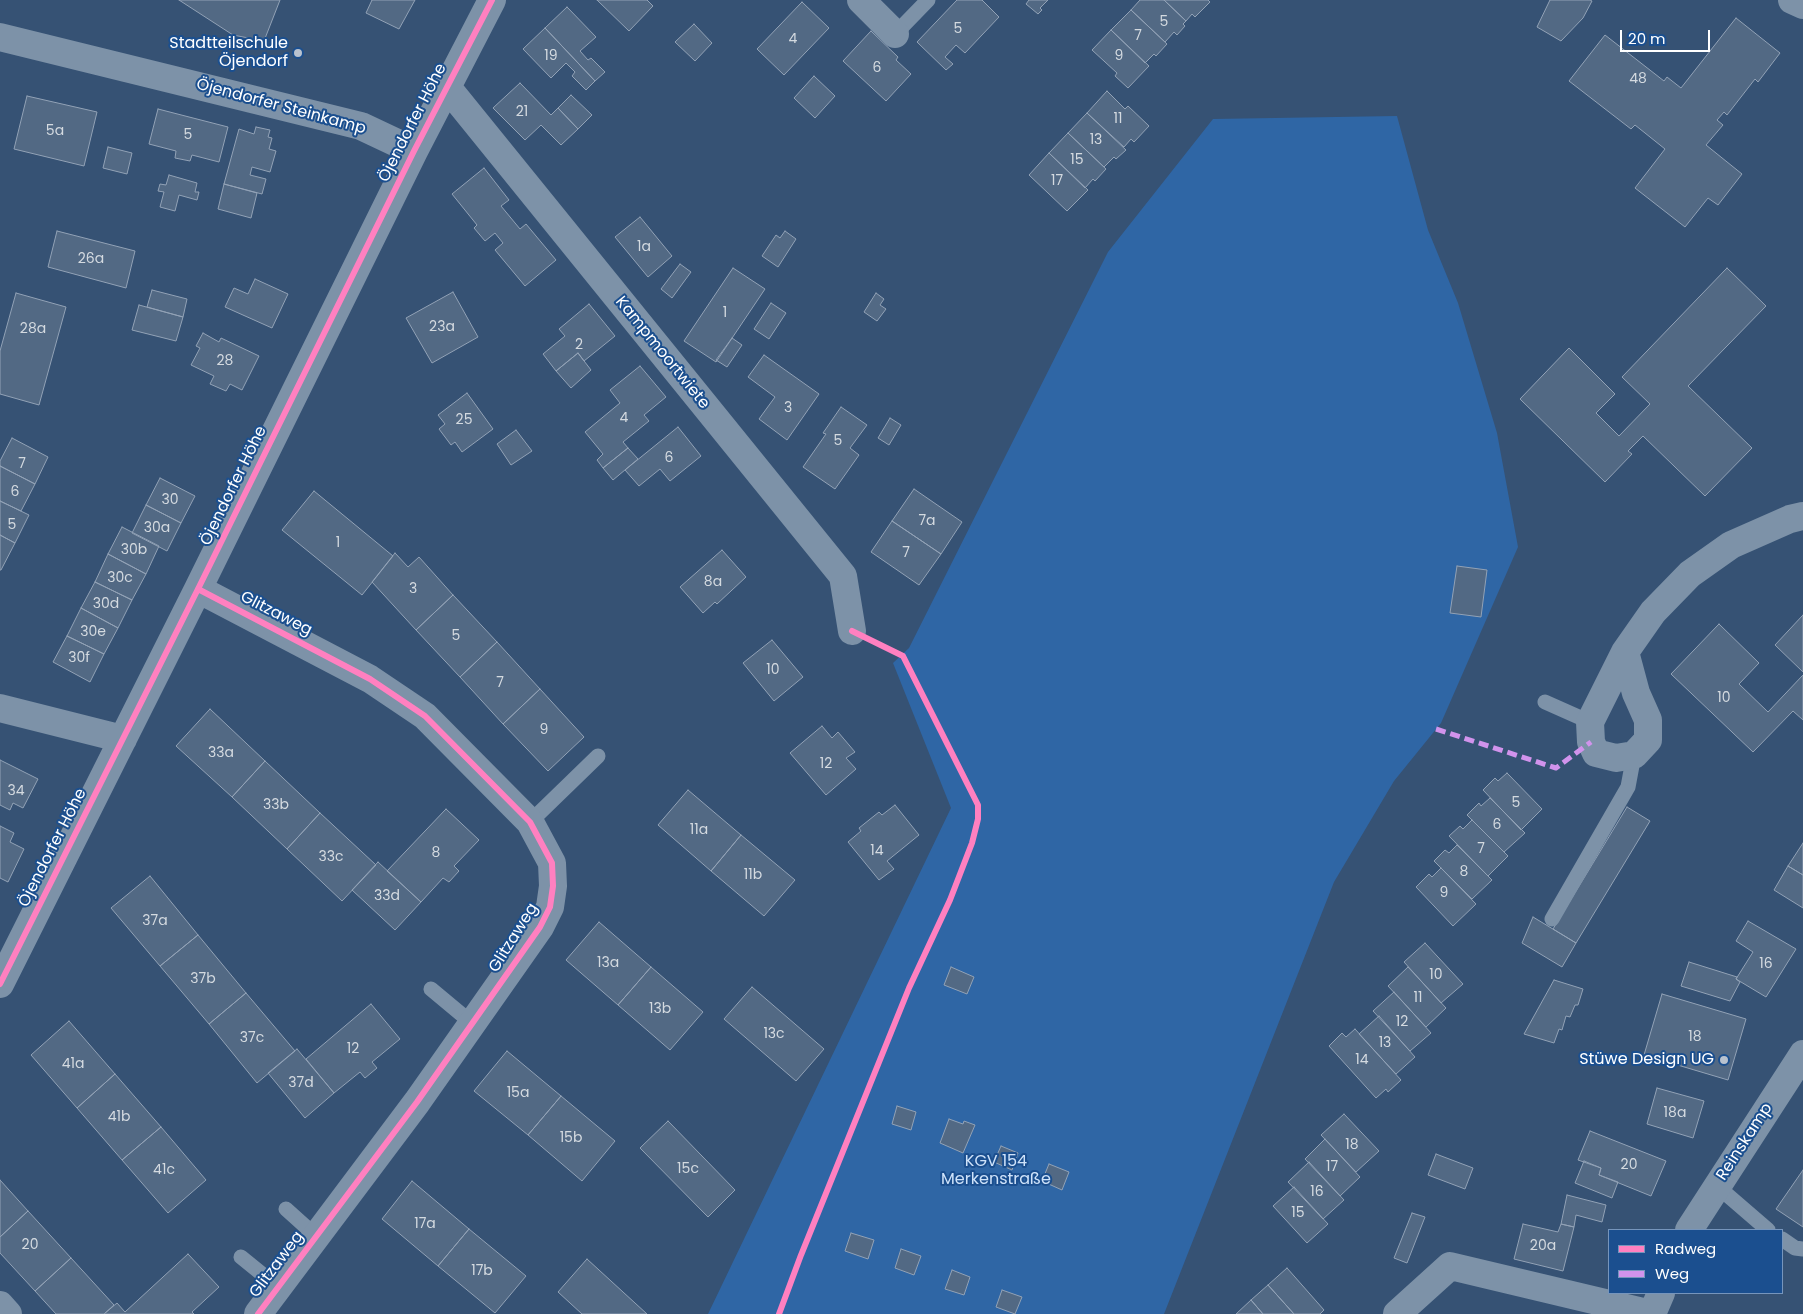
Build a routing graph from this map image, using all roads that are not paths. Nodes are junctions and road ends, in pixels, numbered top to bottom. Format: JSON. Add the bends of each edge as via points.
{"nodes":[{"id":1,"x":492,"y":0,"type":"edge"},
{"id":2,"x":860,"y":0,"type":"edge"},
{"id":3,"x":928,"y":0,"type":"edge"},
{"id":4,"x":1792,"y":0,"type":"edge"},
{"id":5,"x":1803,"y":5,"type":"edge"},
{"id":6,"x":895,"y":34,"type":"joint"},
{"id":7,"x":0,"y":37,"type":"edge"},
{"id":8,"x":447,"y":87,"type":"junction"},
{"id":9,"x":414,"y":151,"type":"junction"},
{"id":10,"x":1803,"y":516,"type":"edge"},
{"id":11,"x":198,"y":589,"type":"junction"},
{"id":12,"x":852,"y":631,"type":"dead end"},
{"id":13,"x":1625,"y":652,"type":"junction"},
{"id":14,"x":1545,"y":702,"type":"dead end"},
{"id":15,"x":0,"y":708,"type":"edge"},
{"id":16,"x":1590,"y":722,"type":"junction"},
{"id":17,"x":123,"y":740,"type":"junction"},
{"id":18,"x":1634,"y":755,"type":"junction"},
{"id":19,"x":598,"y":756,"type":"dead end"},
{"id":20,"x":530,"y":822,"type":"junction"},
{"id":21,"x":1552,"y":919,"type":"dead end"},
{"id":22,"x":0,"y":984,"type":"edge"},
{"id":23,"x":431,"y":989,"type":"dead end"},
{"id":24,"x":473,"y":1024,"type":"junction"},
{"id":25,"x":1803,"y":1054,"type":"edge"},
{"id":26,"x":1717,"y":1186,"type":"junction"},
{"id":27,"x":286,"y":1209,"type":"dead end"},
{"id":28,"x":1690,"y":1229,"type":"edge"},
{"id":29,"x":1767,"y":1229,"type":"edge"},
{"id":30,"x":316,"y":1236,"type":"junction"},
{"id":31,"x":1783,"y":1240,"type":"edge"},
{"id":32,"x":1803,"y":1249,"type":"edge"},
{"id":33,"x":241,"y":1257,"type":"dead end"},
{"id":34,"x":278,"y":1287,"type":"junction"},
{"id":35,"x":1661,"y":1294,"type":"edge"},
{"id":36,"x":0,"y":1305,"type":"edge"},
{"id":37,"x":8,"y":1314,"type":"edge"},
{"id":38,"x":258,"y":1314,"type":"edge"},
{"id":39,"x":1397,"y":1314,"type":"edge"},
{"id":40,"x":1652,"y":1314,"type":"edge"}],
"edges":[{"from":1,"to":8,"type":"street","name":"Öjendorfer Höhe"},
{"from":2,"to":6,"type":"street"},
{"from":3,"to":6,"type":"lane"},
{"from":4,"to":5,"type":"street"},
{"from":7,"to":9,"type":"street","name":"Öjendorfer Steinkamp","via":[[361,126]]},
{"from":8,"to":9,"type":"street","name":"Öjendorfer Höhe"},
{"from":8,"to":12,"type":"street","name":"Kampmoortwiete","via":[[843,576]]},
{"from":9,"to":11,"type":"street","name":"Öjendorfer Höhe"},
{"from":10,"to":13,"type":"street","via":[[1731,545],[1690,574],[1653,612]]},
{"from":11,"to":17,"type":"street","name":"Öjendorfer Höhe"},
{"from":11,"to":20,"type":"street","name":"Glitzaweg","via":[[370,679],[425,716]]},
{"from":13,"to":16,"type":"street"},
{"from":13,"to":18,"type":"street","via":[[1636,693],[1648,720],[1648,740]]},
{"from":14,"to":16,"type":"lane"},
{"from":15,"to":17,"type":"street"},
{"from":16,"to":18,"type":"street","via":[[1591,742],[1596,753],[1616,758]]},
{"from":17,"to":22,"type":"street","name":"Öjendorfer Höhe"},
{"from":18,"to":21,"type":"lane","via":[[1628,787]]},
{"from":19,"to":20,"type":"lane"},
{"from":20,"to":24,"type":"street","name":"Glitzaweg","via":[[552,863],[550,907],[535,935]]},
{"from":23,"to":24,"type":"lane"},
{"from":24,"to":30,"type":"street","name":"Glitzaweg"},
{"from":25,"to":26,"type":"street","name":"Reinskamp"},
{"from":26,"to":28,"type":"street","name":"Reinskamp"},
{"from":26,"to":29,"type":"lane"},
{"from":27,"to":30,"type":"lane"},
{"from":30,"to":34,"type":"street","name":"Glitzaweg"},
{"from":31,"to":32,"type":"lane"},
{"from":33,"to":34,"type":"lane"},
{"from":34,"to":38,"type":"street","name":"Glitzaweg"},
{"from":35,"to":40,"type":"street"},
{"from":36,"to":37,"type":"street"},
{"from":39,"to":40,"type":"street","via":[[1450,1266]]}]}
